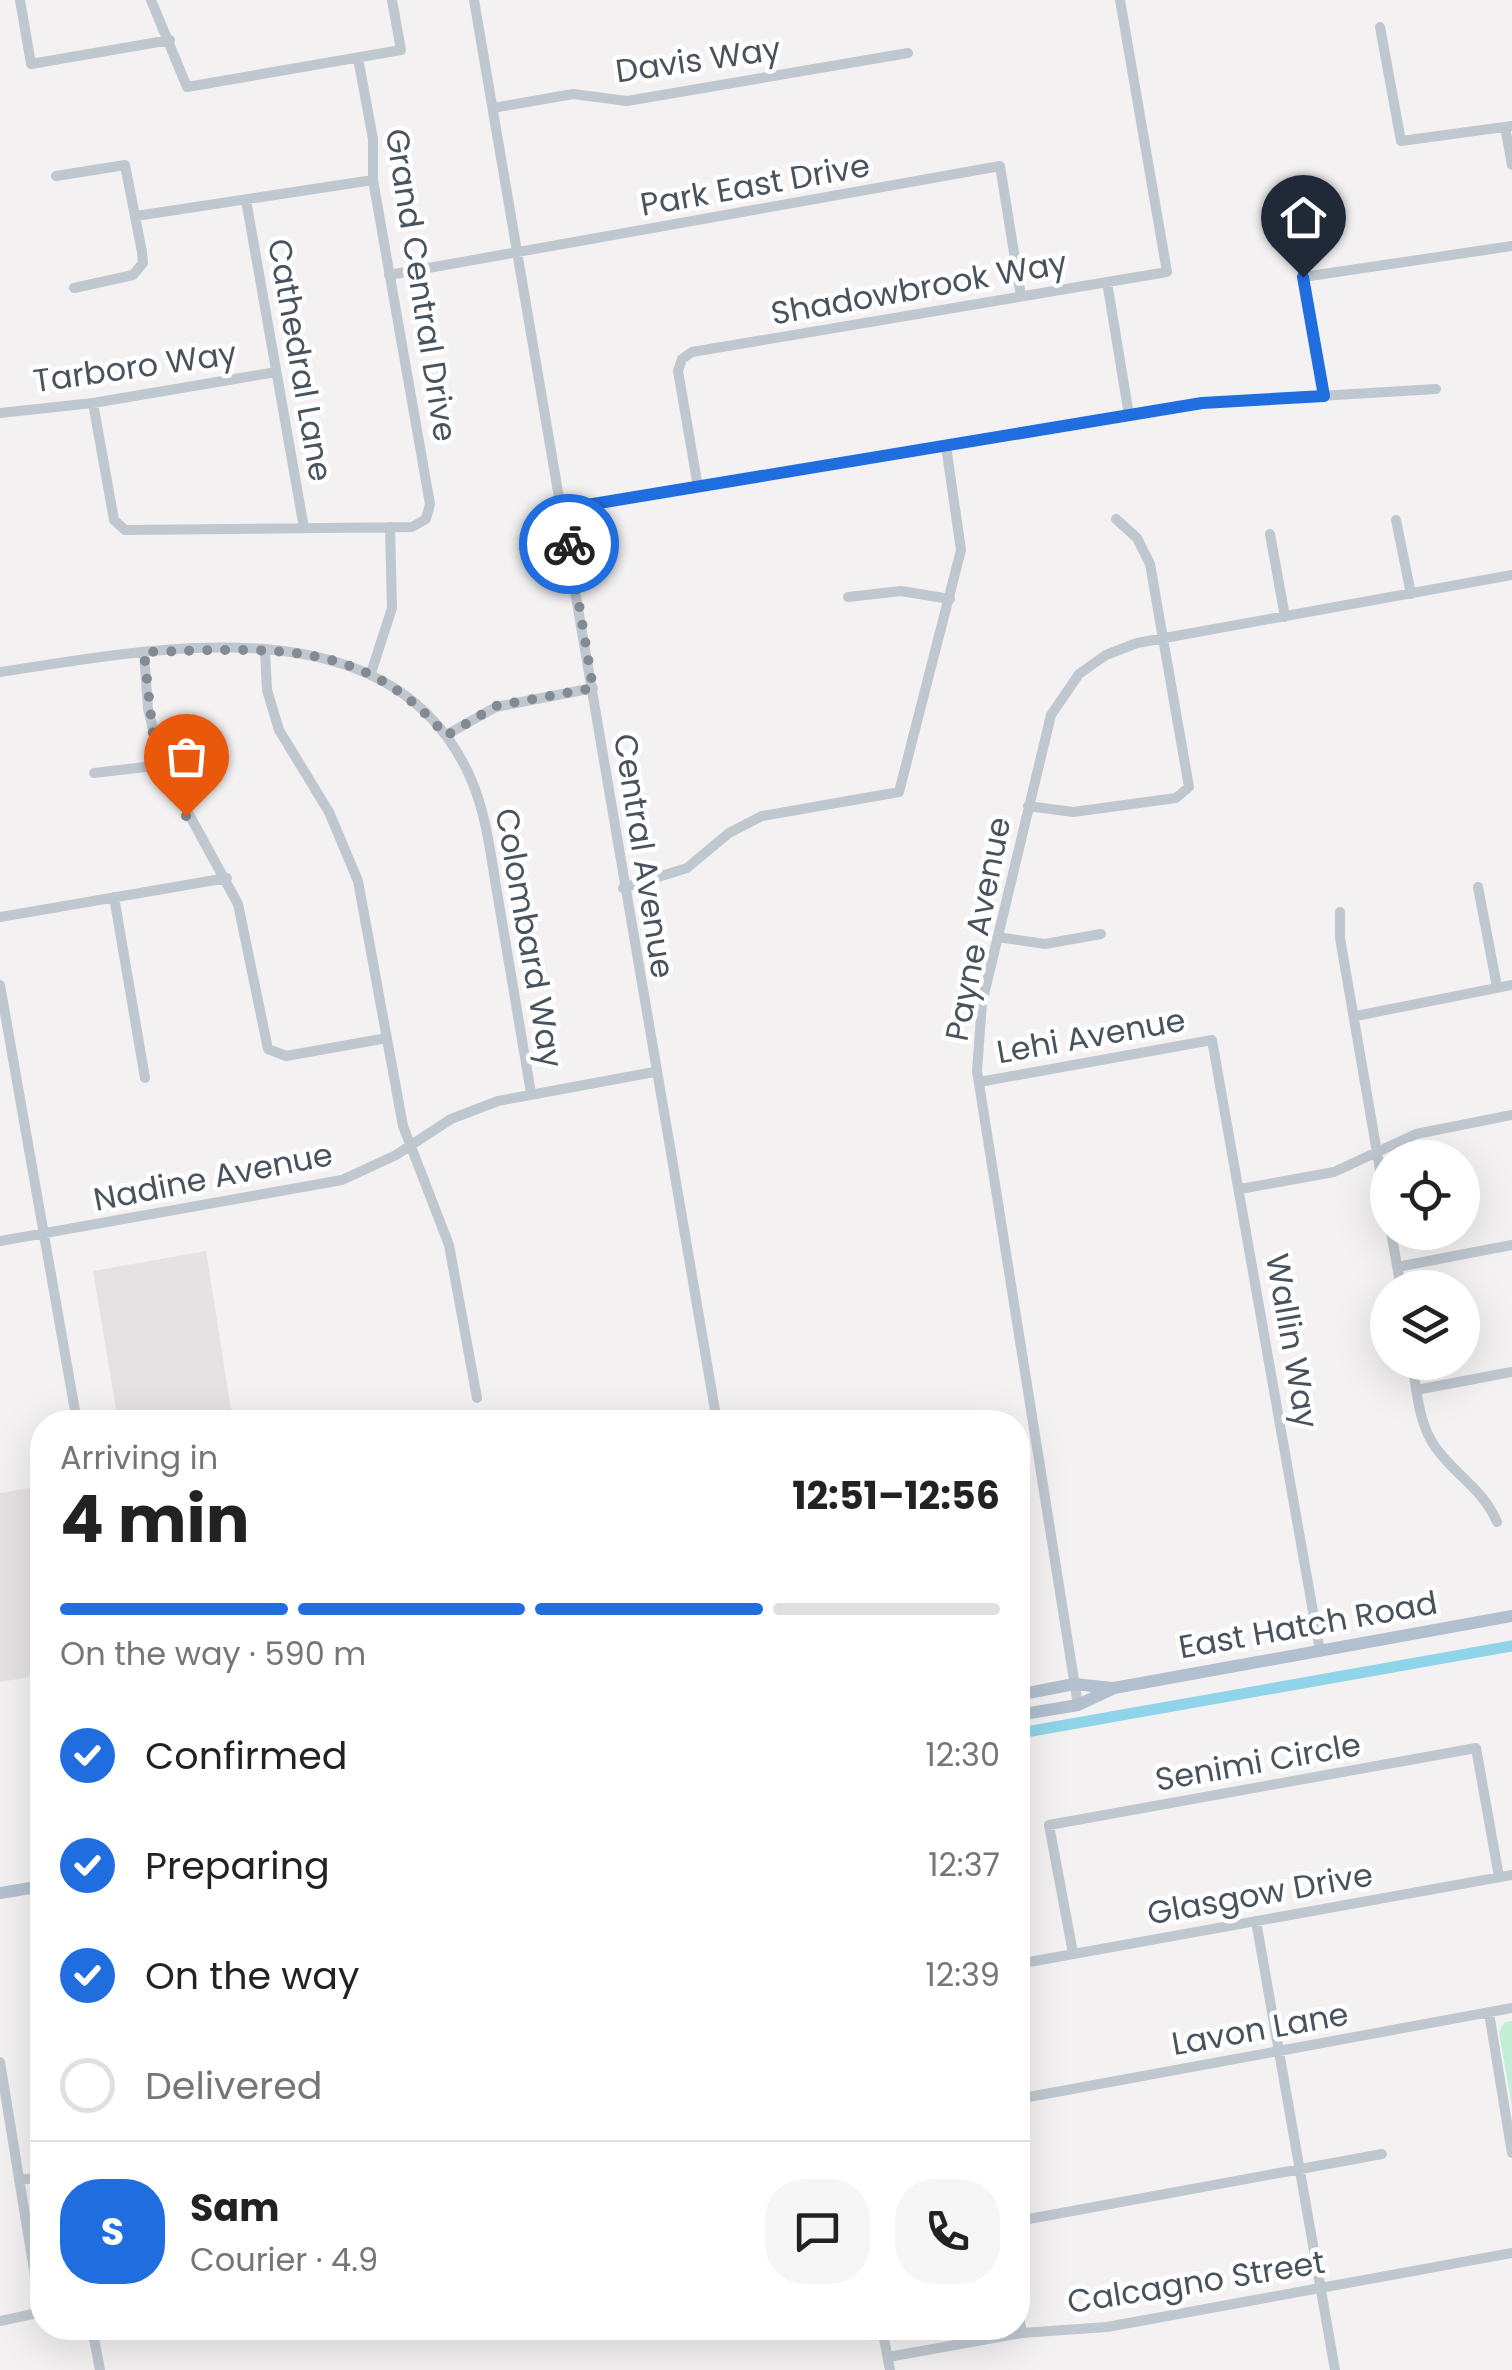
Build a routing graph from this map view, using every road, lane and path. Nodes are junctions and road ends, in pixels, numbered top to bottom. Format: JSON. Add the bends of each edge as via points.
{"nodes":[{"id":1,"x":20,"y":0,"type":"edge"},
{"id":2,"x":151,"y":0,"type":"edge"},
{"id":3,"x":392,"y":0,"type":"edge"},
{"id":4,"x":474,"y":0,"type":"edge"},
{"id":5,"x":1120,"y":0,"type":"edge"},
{"id":6,"x":1380,"y":27,"type":"dead end"},
{"id":7,"x":170,"y":40,"type":"junction"},
{"id":8,"x":908,"y":53,"type":"dead end"},
{"id":9,"x":358,"y":58,"type":"junction"},
{"id":10,"x":493,"y":108,"type":"junction"},
{"id":11,"x":1508,"y":127,"type":"edge"},
{"id":12,"x":1512,"y":165,"type":"edge"},
{"id":13,"x":56,"y":176,"type":"dead end"},
{"id":14,"x":372,"y":180,"type":"junction"},
{"id":15,"x":246,"y":200,"type":"junction"},
{"id":16,"x":136,"y":216,"type":"junction"},
{"id":17,"x":1297,"y":240,"type":"dead end"},
{"id":18,"x":1512,"y":246,"type":"edge"},
{"id":19,"x":519,"y":253,"type":"junction"},
{"id":20,"x":389,"y":275,"type":"junction"},
{"id":21,"x":1303,"y":277,"type":"junction"},
{"id":22,"x":1107,"y":282,"type":"junction"},
{"id":23,"x":74,"y":288,"type":"dead end"},
{"id":24,"x":1021,"y":296,"type":"junction"},
{"id":25,"x":276,"y":372,"type":"junction"},
{"id":26,"x":1436,"y":389,"type":"dead end"},
{"id":27,"x":1324,"y":396,"type":"junction"},
{"id":28,"x":92,"y":403,"type":"junction"},
{"id":29,"x":0,"y":413,"type":"edge"},
{"id":30,"x":1129,"y":415,"type":"junction"},
{"id":31,"x":946,"y":446,"type":"junction"},
{"id":32,"x":698,"y":487,"type":"junction"},
{"id":33,"x":563,"y":509,"type":"junction"},
{"id":34,"x":1116,"y":519,"type":"dead end"},
{"id":35,"x":1396,"y":520,"type":"dead end"},
{"id":36,"x":390,"y":527,"type":"junction"},
{"id":37,"x":304,"y":528,"type":"junction"},
{"id":38,"x":1270,"y":534,"type":"dead end"},
{"id":39,"x":1512,"y":575,"type":"edge"},
{"id":40,"x":1412,"y":594,"type":"junction"},
{"id":41,"x":848,"y":598,"type":"dead end"},
{"id":42,"x":950,"y":598,"type":"junction"},
{"id":43,"x":1284,"y":617,"type":"junction"},
{"id":44,"x":1161,"y":638,"type":"junction"},
{"id":45,"x":265,"y":650,"type":"junction"},
{"id":46,"x":144,"y":652,"type":"junction"},
{"id":47,"x":0,"y":672,"type":"edge"},
{"id":48,"x":371,"y":673,"type":"junction"},
{"id":49,"x":593,"y":688,"type":"junction"},
{"id":50,"x":446,"y":736,"type":"junction"},
{"id":51,"x":162,"y":765,"type":"junction"},
{"id":52,"x":94,"y":772,"type":"dead end"},
{"id":53,"x":1028,"y":806,"type":"junction"},
{"id":54,"x":227,"y":878,"type":"junction"},
{"id":55,"x":1478,"y":887,"type":"dead end"},
{"id":56,"x":624,"y":888,"type":"junction"},
{"id":57,"x":114,"y":897,"type":"junction"},
{"id":58,"x":1340,"y":912,"type":"dead end"},
{"id":59,"x":0,"y":917,"type":"edge"},
{"id":60,"x":1101,"y":934,"type":"dead end"},
{"id":61,"x":997,"y":937,"type":"junction"},
{"id":62,"x":1512,"y":984,"type":"edge"},
{"id":63,"x":0,"y":985,"type":"edge"},
{"id":64,"x":1497,"y":988,"type":"junction"},
{"id":65,"x":1356,"y":1016,"type":"junction"},
{"id":66,"x":388,"y":1038,"type":"junction"},
{"id":67,"x":1212,"y":1040,"type":"joint"},
{"id":68,"x":654,"y":1072,"type":"junction"},
{"id":69,"x":145,"y":1078,"type":"dead end"},
{"id":70,"x":980,"y":1082,"type":"junction"},
{"id":71,"x":531,"y":1092,"type":"junction"},
{"id":72,"x":1512,"y":1115,"type":"edge"},
{"id":73,"x":1374,"y":1140,"type":"edge"},
{"id":74,"x":1404,"y":1140,"type":"edge"},
{"id":75,"x":408,"y":1146,"type":"junction"},
{"id":76,"x":1370,"y":1157,"type":"edge"},
{"id":77,"x":1240,"y":1189,"type":"junction"},
{"id":78,"x":44,"y":1234,"type":"junction"},
{"id":79,"x":0,"y":1241,"type":"edge"},
{"id":80,"x":1512,"y":1245,"type":"edge"},
{"id":81,"x":1395,"y":1250,"type":"edge"},
{"id":82,"x":1398,"y":1266,"type":"junction"},
{"id":83,"x":1399,"y":1270,"type":"edge"},
{"id":84,"x":1512,"y":1372,"type":"edge"},
{"id":85,"x":1415,"y":1380,"type":"edge"},
{"id":86,"x":1416,"y":1390,"type":"junction"},
{"id":87,"x":477,"y":1398,"type":"dead end"},
{"id":88,"x":75,"y":1410,"type":"edge"},
{"id":89,"x":715,"y":1410,"type":"edge"},
{"id":90,"x":1497,"y":1522,"type":"dead end"},
{"id":91,"x":1512,"y":1616,"type":"edge"},
{"id":92,"x":1320,"y":1651,"type":"junction"},
{"id":93,"x":1074,"y":1684,"type":"junction"},
{"id":94,"x":1114,"y":1688,"type":"junction"},
{"id":95,"x":1030,"y":1692,"type":"edge"},
{"id":96,"x":1078,"y":1704,"type":"junction"},
{"id":97,"x":1030,"y":1713,"type":"edge"},
{"id":98,"x":1512,"y":1875,"type":"edge"},
{"id":99,"x":1499,"y":1877,"type":"junction"},
{"id":100,"x":30,"y":1888,"type":"edge"},
{"id":101,"x":0,"y":1893,"type":"edge"},
{"id":102,"x":1256,"y":1921,"type":"junction"},
{"id":103,"x":1073,"y":1953,"type":"junction"},
{"id":104,"x":1030,"y":1962,"type":"edge"},
{"id":105,"x":1512,"y":2008,"type":"edge"},
{"id":106,"x":1489,"y":2013,"type":"junction"},
{"id":107,"x":1276,"y":2050,"type":"junction"},
{"id":108,"x":0,"y":2062,"type":"edge"},
{"id":109,"x":1030,"y":2097,"type":"edge"},
{"id":110,"x":1512,"y":2153,"type":"edge"},
{"id":111,"x":1382,"y":2154,"type":"dead end"},
{"id":112,"x":1297,"y":2169,"type":"junction"},
{"id":113,"x":30,"y":2178,"type":"edge"},
{"id":114,"x":18,"y":2180,"type":"junction"},
{"id":115,"x":1030,"y":2219,"type":"edge"},
{"id":116,"x":30,"y":2246,"type":"edge"},
{"id":117,"x":1512,"y":2253,"type":"edge"},
{"id":118,"x":1319,"y":2288,"type":"junction"},
{"id":119,"x":30,"y":2315,"type":"edge"},
{"id":120,"x":0,"y":2321,"type":"edge"},
{"id":121,"x":1030,"y":2332,"type":"edge"},
{"id":122,"x":94,"y":2340,"type":"edge"},
{"id":123,"x":885,"y":2340,"type":"edge"},
{"id":124,"x":981,"y":2340,"type":"edge"},
{"id":125,"x":888,"y":2356,"type":"junction"},
{"id":126,"x":100,"y":2370,"type":"edge"},
{"id":127,"x":890,"y":2370,"type":"edge"},
{"id":128,"x":1335,"y":2370,"type":"edge"}],
"edges":[{"from":1,"to":7,"type":"street","via":[[31,64]]},
{"from":2,"to":7,"type":"street"},
{"from":3,"to":9,"type":"street","via":[[401,50]]},
{"from":4,"to":10,"type":"street","name":"Central Avenue"},
{"from":5,"to":22,"type":"street","name":"Shadowbrook Way","via":[[1167,272]]},
{"from":6,"to":11,"type":"street","via":[[1401,141]]},
{"from":7,"to":9,"type":"street","via":[[186,87]]},
{"from":8,"to":10,"type":"street","name":"Davis Way","via":[[627,101],[573,94]]},
{"from":9,"to":14,"type":"street","name":"Grand Central Drive","via":[[373,139]]},
{"from":10,"to":19,"type":"street","name":"Central Avenue"},
{"from":11,"to":12,"type":"street"},
{"from":13,"to":16,"type":"street","via":[[125,165]]},
{"from":14,"to":15,"type":"street"},
{"from":14,"to":20,"type":"street","name":"Grand Central Drive"},
{"from":15,"to":16,"type":"street"},
{"from":15,"to":25,"type":"street","name":"Cathedral Lane"},
{"from":16,"to":23,"type":"street","via":[[140,268]]},
{"from":17,"to":21,"type":"street"},
{"from":18,"to":21,"type":"street"},
{"from":19,"to":20,"type":"street","name":"Park East Drive"},
{"from":19,"to":24,"type":"street","name":"Park East Drive","via":[[1000,166]]},
{"from":19,"to":33,"type":"street","name":"Central Avenue"},
{"from":20,"to":36,"type":"street","name":"Grand Central Drive","via":[[430,504],[426,519]]},
{"from":21,"to":27,"type":"street"},
{"from":22,"to":24,"type":"street","name":"Shadowbrook Way"},
{"from":22,"to":30,"type":"street"},
{"from":24,"to":32,"type":"street","name":"Shadowbrook Way","via":[[692,352],[678,371]]},
{"from":25,"to":28,"type":"street","name":"Tarboro Way"},
{"from":25,"to":37,"type":"street","name":"Cathedral Lane"},
{"from":26,"to":27,"type":"street"},
{"from":27,"to":30,"type":"street"},
{"from":28,"to":29,"type":"street","name":"Tarboro Way"},
{"from":28,"to":37,"type":"street","via":[[119,526]]},
{"from":30,"to":31,"type":"street"},
{"from":31,"to":32,"type":"street"},
{"from":31,"to":42,"type":"street","via":[[960,536]]},
{"from":32,"to":33,"type":"street"},
{"from":33,"to":49,"type":"street","name":"Central Avenue"},
{"from":34,"to":44,"type":"street","via":[[1138,538],[1150,564]]},
{"from":35,"to":40,"type":"street"},
{"from":36,"to":37,"type":"street"},
{"from":36,"to":48,"type":"street","via":[[392,608]]},
{"from":38,"to":43,"type":"street"},
{"from":39,"to":40,"type":"street","name":"Payne Avenue"},
{"from":40,"to":43,"type":"street","name":"Payne Avenue"},
{"from":41,"to":42,"type":"street","via":[[901,590]]},
{"from":42,"to":56,"type":"street","via":[[900,792],[762,816],[729,832],[688,868]]},
{"from":43,"to":44,"type":"street","name":"Payne Avenue"},
{"from":44,"to":53,"type":"street","name":"Payne Avenue","via":[[1106,654],[1068,687],[1046,730]]},
{"from":44,"to":53,"type":"street","via":[[1188,791],[1073,812]]},
{"from":45,"to":46,"type":"street","name":"Colombard Way"},
{"from":45,"to":48,"type":"street","name":"Colombard Way","via":[[320,655]]},
{"from":45,"to":66,"type":"street","via":[[266,690],[278,730],[353,865]]},
{"from":46,"to":47,"type":"street","name":"Colombard Way"},
{"from":46,"to":51,"type":"street","via":[[148,709]]},
{"from":48,"to":50,"type":"street","name":"Colombard Way","via":[[413,701]]},
{"from":49,"to":50,"type":"street","via":[[496,706]]},
{"from":49,"to":56,"type":"street","name":"Central Avenue"},
{"from":50,"to":71,"type":"street","name":"Colombard Way","via":[[480,803]]},
{"from":51,"to":52,"type":"street"},
{"from":51,"to":54,"type":"street"},
{"from":53,"to":61,"type":"street","name":"Payne Avenue"},
{"from":54,"to":57,"type":"street"},
{"from":54,"to":66,"type":"street","via":[[244,925],[268,1049],[286,1056]]},
{"from":55,"to":64,"type":"street"},
{"from":56,"to":68,"type":"street","name":"Central Avenue"},
{"from":57,"to":59,"type":"street"},
{"from":57,"to":69,"type":"street"},
{"from":58,"to":65,"type":"street"},
{"from":60,"to":61,"type":"street","via":[[1045,944]]},
{"from":61,"to":70,"type":"street","name":"Payne Avenue","via":[[979,1017]]},
{"from":62,"to":64,"type":"street"},
{"from":63,"to":78,"type":"street"},
{"from":64,"to":65,"type":"street"},
{"from":65,"to":73,"type":"street"},
{"from":66,"to":75,"type":"street"},
{"from":67,"to":70,"type":"street","name":"Lehi Avenue"},
{"from":67,"to":77,"type":"street","name":"Wallin Way"},
{"from":68,"to":71,"type":"street","name":"Nadine Avenue"},
{"from":68,"to":89,"type":"street","name":"Central Avenue"},
{"from":70,"to":93,"type":"street","name":"Payne Avenue"},
{"from":71,"to":75,"type":"street","name":"Nadine Avenue","via":[[474,1109]]},
{"from":72,"to":74,"type":"street"},
{"from":75,"to":78,"type":"street","name":"Nadine Avenue","via":[[342,1180]]},
{"from":75,"to":87,"type":"street","via":[[449,1244]]},
{"from":76,"to":77,"type":"street","via":[[1334,1172]]},
{"from":77,"to":92,"type":"street","name":"Wallin Way"},
{"from":78,"to":79,"type":"street","name":"Nadine Avenue"},
{"from":78,"to":88,"type":"street"},
{"from":80,"to":82,"type":"street"},
{"from":81,"to":82,"type":"street"},
{"from":82,"to":83,"type":"street"},
{"from":84,"to":86,"type":"street"},
{"from":85,"to":86,"type":"street"},
{"from":86,"to":90,"type":"street","via":[[1434,1446],[1487,1498]]},
{"from":91,"to":92,"type":"main road","name":"East Hatch Road"},
{"from":92,"to":94,"type":"main road","name":"East Hatch Road"},
{"from":93,"to":94,"type":"main road","name":"East Hatch Road"},
{"from":93,"to":95,"type":"main road","name":"East Hatch Road"},
{"from":93,"to":96,"type":"street","name":"Payne Avenue"},
{"from":94,"to":96,"type":"main road","name":"East Hatch Road"},
{"from":96,"to":97,"type":"main road","name":"East Hatch Road"},
{"from":98,"to":99,"type":"street","name":"Glasgow Drive"},
{"from":99,"to":102,"type":"street","name":"Glasgow Drive"},
{"from":99,"to":103,"type":"street","name":"Senimi Circle","via":[[1476,1748],[1049,1825]]},
{"from":100,"to":101,"type":"main road"},
{"from":102,"to":103,"type":"street","name":"Glasgow Drive"},
{"from":102,"to":107,"type":"street"},
{"from":103,"to":104,"type":"street","name":"Glasgow Drive"},
{"from":105,"to":106,"type":"street","name":"Lavon Lane"},
{"from":106,"to":107,"type":"street","name":"Lavon Lane"},
{"from":106,"to":110,"type":"street"},
{"from":107,"to":109,"type":"street","name":"Lavon Lane"},
{"from":107,"to":112,"type":"street"},
{"from":108,"to":114,"type":"street"},
{"from":111,"to":112,"type":"street"},
{"from":112,"to":115,"type":"street"},
{"from":112,"to":118,"type":"street"},
{"from":113,"to":114,"type":"street"},
{"from":114,"to":116,"type":"street"},
{"from":117,"to":118,"type":"street","name":"Calcagno Street"},
{"from":118,"to":121,"type":"street","name":"Calcagno Street","via":[[1107,2327]]},
{"from":118,"to":128,"type":"street"},
{"from":119,"to":120,"type":"street"},
{"from":122,"to":126,"type":"street"},
{"from":123,"to":125,"type":"street"},
{"from":124,"to":125,"type":"street","name":"Calcagno Street"},
{"from":125,"to":127,"type":"street"}]}
